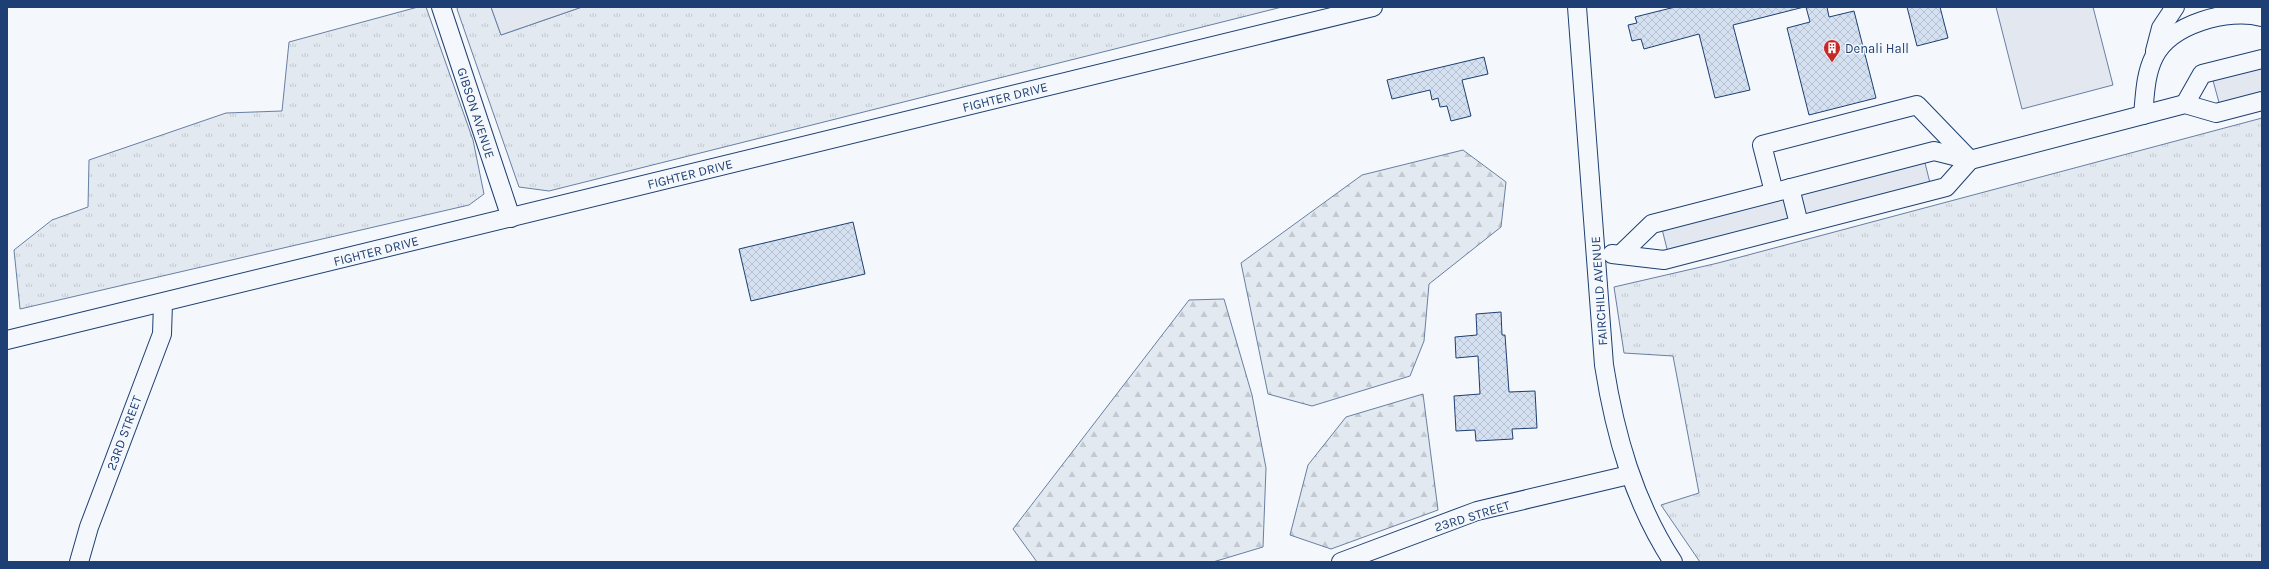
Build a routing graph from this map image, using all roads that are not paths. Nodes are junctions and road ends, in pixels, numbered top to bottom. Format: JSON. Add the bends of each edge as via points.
{"nodes":[{"id":1,"x":441,"y":7,"type":"edge"},
{"id":2,"x":1373,"y":7,"type":"edge"},
{"id":3,"x":1577,"y":7,"type":"edge"},
{"id":4,"x":2175,"y":7,"type":"edge"},
{"id":5,"x":2262,"y":17,"type":"edge"},
{"id":6,"x":2153,"y":58,"type":"junction"},
{"id":7,"x":2262,"y":59,"type":"edge"},
{"id":8,"x":2262,"y":101,"type":"edge"},
{"id":9,"x":2185,"y":104,"type":"junction"},
{"id":10,"x":2143,"y":115,"type":"junction"},
{"id":11,"x":1970,"y":160,"type":"junction"},
{"id":12,"x":1782,"y":190,"type":"junction"},
{"id":13,"x":511,"y":218,"type":"junction"},
{"id":14,"x":1800,"y":224,"type":"junction"},
{"id":15,"x":1621,"y":254,"type":"junction"},
{"id":16,"x":1597,"y":256,"type":"junction"},
{"id":17,"x":163,"y":303,"type":"junction"},
{"id":18,"x":7,"y":340,"type":"edge"},
{"id":19,"x":1629,"y":475,"type":"junction"},
{"id":20,"x":79,"y":562,"type":"edge"},
{"id":21,"x":1341,"y":562,"type":"edge"},
{"id":22,"x":1673,"y":562,"type":"edge"}],
"edges":[{"from":1,"to":13,"type":"street","name":"GIBSON AVENUE"},
{"from":2,"to":13,"type":"street","name":"FIGHTER DRIVE"},
{"from":3,"to":16,"type":"street","name":"FAIRCHILD AVENUE"},
{"from":4,"to":6,"type":"street","via":[[2162,28]]},
{"from":5,"to":6,"type":"street","via":[[2235,15],[2203,21],[2180,30],[2162,43]]},
{"from":6,"to":10,"type":"street","via":[[2147,76]]},
{"from":7,"to":9,"type":"street","via":[[2202,74]]},
{"from":8,"to":9,"type":"street","via":[[2216,112]]},
{"from":9,"to":10,"type":"street"},
{"from":10,"to":11,"type":"street"},
{"from":11,"to":12,"type":"street","via":[[1934,151]]},
{"from":11,"to":12,"type":"street","via":[[1917,105],[1762,145]]},
{"from":11,"to":14,"type":"street","via":[[1946,187]]},
{"from":12,"to":14,"type":"street"},
{"from":12,"to":15,"type":"street","via":[[1652,224]]},
{"from":13,"to":17,"type":"street","name":"FIGHTER DRIVE"},
{"from":14,"to":15,"type":"street","via":[[1664,260]]},
{"from":15,"to":16,"type":"street"},
{"from":16,"to":19,"type":"street","name":"FAIRCHILD AVENUE","via":[[1604,365],[1617,434]]},
{"from":17,"to":18,"type":"street","name":"FIGHTER DRIVE"},
{"from":17,"to":20,"type":"street","name":"23RD STREET","via":[[162,334],[92,520]]},
{"from":19,"to":21,"type":"street","name":"23RD STREET","via":[[1477,511]]},
{"from":19,"to":22,"type":"street","name":"FAIRCHILD AVENUE"}]}
